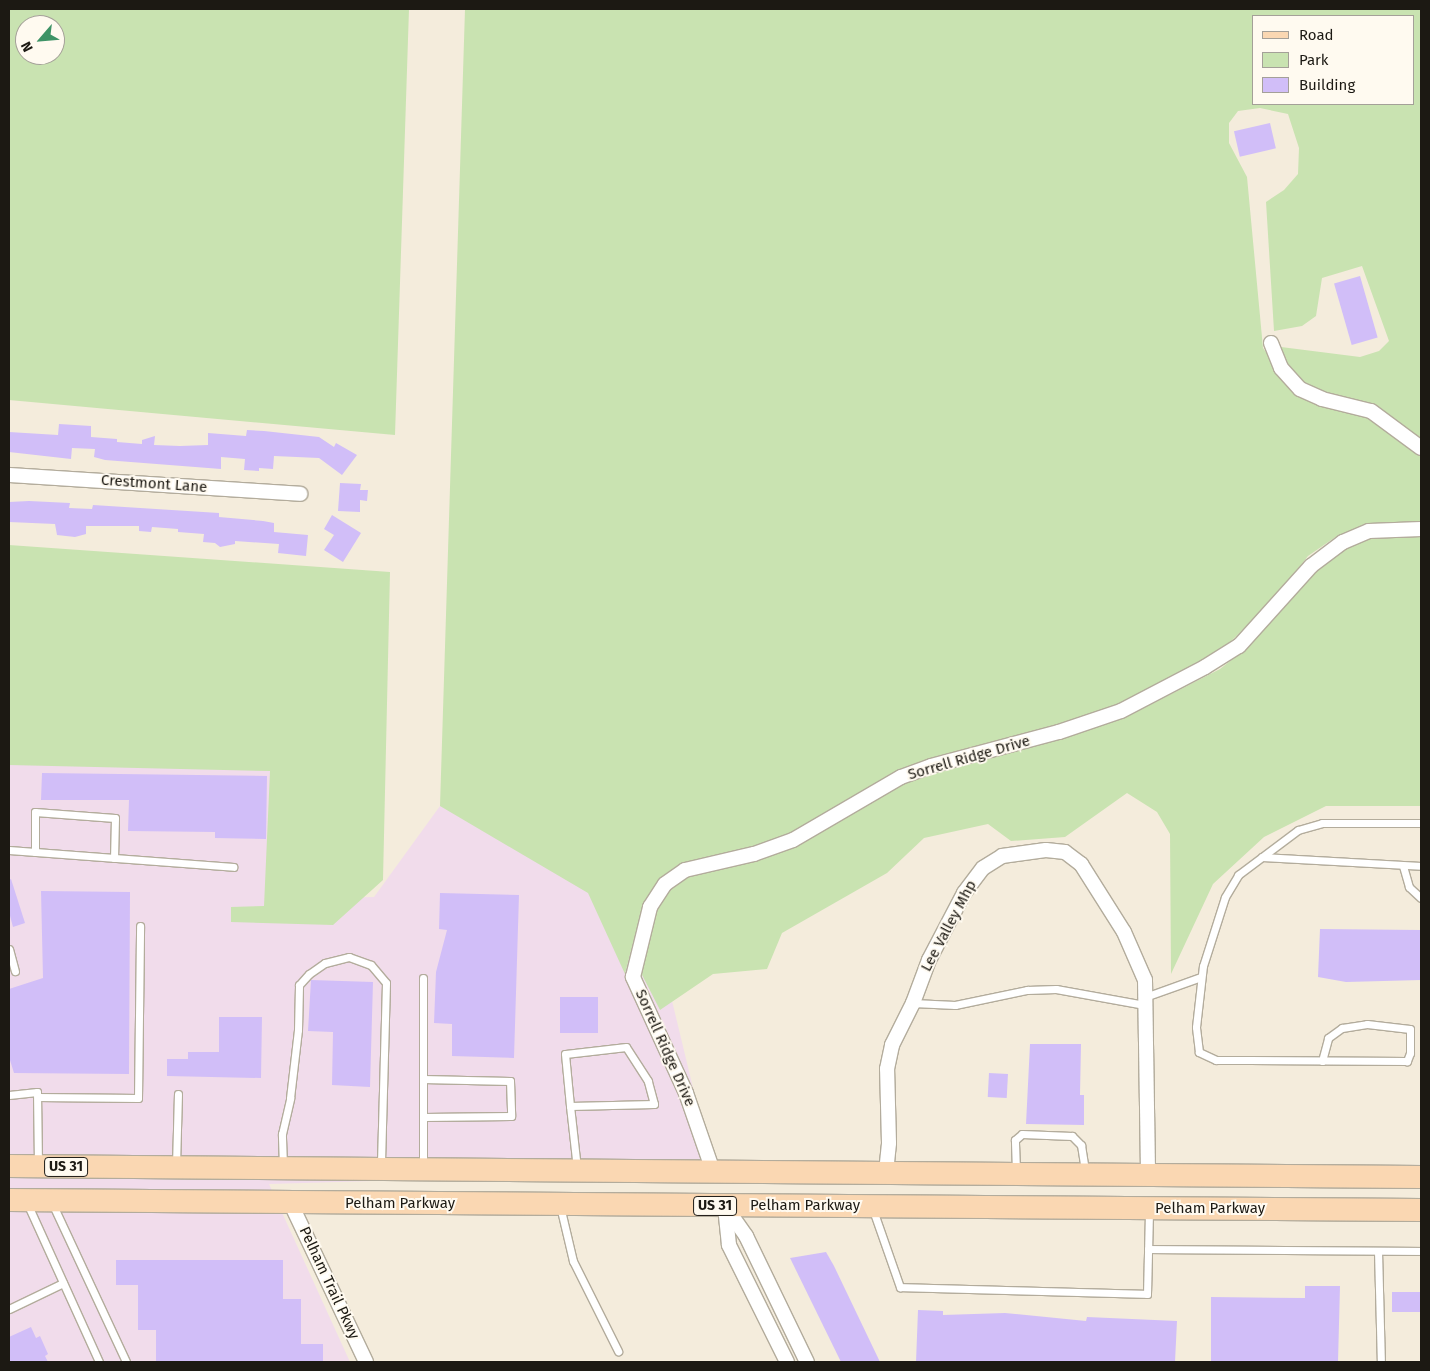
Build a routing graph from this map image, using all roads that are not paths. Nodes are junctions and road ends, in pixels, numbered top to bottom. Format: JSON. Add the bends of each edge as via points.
{"nodes":[{"id":1,"x":1271,"y":343,"type":"dead end"},
{"id":2,"x":1421,"y":448,"type":"edge"},
{"id":3,"x":9,"y":475,"type":"edge"},
{"id":4,"x":300,"y":494,"type":"dead end"},
{"id":5,"x":1421,"y":529,"type":"edge"},
{"id":6,"x":1421,"y":823,"type":"edge"},
{"id":7,"x":9,"y":850,"type":"edge"},
{"id":8,"x":35,"y":852,"type":"junction"},
{"id":9,"x":1262,"y":857,"type":"junction"},
{"id":10,"x":114,"y":858,"type":"junction"},
{"id":11,"x":1403,"y":866,"type":"junction"},
{"id":12,"x":1421,"y":866,"type":"edge"},
{"id":13,"x":233,"y":867,"type":"dead end"},
{"id":14,"x":1421,"y":898,"type":"edge"},
{"id":15,"x":140,"y":926,"type":"dead end"},
{"id":16,"x":9,"y":949,"type":"edge"},
{"id":17,"x":15,"y":971,"type":"dead end"},
{"id":18,"x":1201,"y":977,"type":"junction"},
{"id":19,"x":423,"y":978,"type":"dead end"},
{"id":20,"x":1145,"y":1001,"type":"junction"},
{"id":21,"x":914,"y":1003,"type":"junction"},
{"id":22,"x":1322,"y":1061,"type":"junction"},
{"id":23,"x":423,"y":1079,"type":"junction"},
{"id":24,"x":178,"y":1094,"type":"dead end"},
{"id":25,"x":9,"y":1095,"type":"edge"},
{"id":26,"x":38,"y":1097,"type":"junction"},
{"id":27,"x":570,"y":1106,"type":"junction"},
{"id":28,"x":424,"y":1117,"type":"junction"},
{"id":29,"x":9,"y":1166,"type":"edge"},
{"id":30,"x":38,"y":1167,"type":"junction"},
{"id":31,"x":176,"y":1167,"type":"junction"},
{"id":32,"x":283,"y":1168,"type":"junction"},
{"id":33,"x":381,"y":1169,"type":"junction"},
{"id":34,"x":423,"y":1169,"type":"junction"},
{"id":35,"x":577,"y":1170,"type":"junction"},
{"id":36,"x":713,"y":1172,"type":"junction"},
{"id":37,"x":886,"y":1172,"type":"junction"},
{"id":38,"x":1016,"y":1174,"type":"junction"},
{"id":39,"x":1086,"y":1174,"type":"junction"},
{"id":40,"x":1148,"y":1174,"type":"junction"},
{"id":41,"x":1421,"y":1177,"type":"edge"},
{"id":42,"x":9,"y":1184,"type":"edge"},
{"id":43,"x":17,"y":1200,"type":"edge"},
{"id":44,"x":51,"y":1200,"type":"junction"},
{"id":45,"x":292,"y":1204,"type":"junction"},
{"id":46,"x":560,"y":1204,"type":"junction"},
{"id":47,"x":725,"y":1206,"type":"junction"},
{"id":48,"x":871,"y":1206,"type":"junction"},
{"id":49,"x":1148,"y":1208,"type":"junction"},
{"id":50,"x":1421,"y":1210,"type":"edge"},
{"id":51,"x":1148,"y":1249,"type":"junction"},
{"id":52,"x":1378,"y":1251,"type":"junction"},
{"id":53,"x":1421,"y":1251,"type":"edge"},
{"id":54,"x":63,"y":1283,"type":"junction"},
{"id":55,"x":9,"y":1310,"type":"edge"},
{"id":56,"x":618,"y":1351,"type":"dead end"},
{"id":57,"x":99,"y":1362,"type":"edge"},
{"id":58,"x":126,"y":1362,"type":"edge"},
{"id":59,"x":366,"y":1362,"type":"edge"},
{"id":60,"x":787,"y":1362,"type":"edge"},
{"id":61,"x":807,"y":1362,"type":"edge"},
{"id":62,"x":1380,"y":1362,"type":"edge"}],
"edges":[{"from":1,"to":2,"type":"street","via":[[1281,368],[1300,389],[1322,399],[1371,411]]},
{"from":3,"to":4,"type":"street","name":"Crestmont Lane"},
{"from":5,"to":36,"type":"street","name":"Sorrell Ridge Drive","via":[[1369,531],[1342,542],[1311,566],[1239,646],[1121,711],[916,772],[793,840],[754,854],[685,870],[670,880],[650,907],[634,977],[686,1093]]},
{"from":6,"to":9,"type":"lane","via":[[1322,823],[1298,830]]},
{"from":7,"to":8,"type":"lane"},
{"from":8,"to":10,"type":"lane"},
{"from":8,"to":10,"type":"lane","via":[[35,812],[106,817],[115,818]]},
{"from":9,"to":11,"type":"lane"},
{"from":9,"to":18,"type":"lane","via":[[1238,875],[1225,897],[1214,924]]},
{"from":10,"to":13,"type":"lane"},
{"from":11,"to":12,"type":"lane"},
{"from":11,"to":14,"type":"lane","via":[[1409,887]]},
{"from":15,"to":26,"type":"lane","via":[[138,1098]]},
{"from":16,"to":17,"type":"lane"},
{"from":18,"to":20,"type":"lane"},
{"from":18,"to":22,"type":"lane","via":[[1196,1028],[1199,1052],[1216,1060]]},
{"from":19,"to":23,"type":"lane"},
{"from":20,"to":21,"type":"lane","via":[[1056,989],[1027,990],[955,1006]]},
{"from":20,"to":21,"type":"street","name":"Lee Valley Mhp","via":[[1145,980],[1138,962],[1099,889],[1071,855],[1046,850],[1002,856],[974,877],[923,972]]},
{"from":20,"to":40,"type":"street","name":"Lee Valley Mhp"},
{"from":21,"to":37,"type":"street","name":"Lee Valley Mhp","via":[[892,1044],[887,1069],[889,1143]]},
{"from":22,"to":22,"type":"lane","via":[[1407,1061],[1410,1029],[1367,1024],[1342,1028],[1328,1038]]},
{"from":23,"to":28,"type":"lane"},
{"from":23,"to":28,"type":"lane","via":[[510,1081],[511,1116]]},
{"from":24,"to":31,"type":"lane"},
{"from":25,"to":26,"type":"lane","via":[[38,1092]]},
{"from":26,"to":30,"type":"lane"},
{"from":27,"to":27,"type":"lane","via":[[565,1054],[626,1047],[648,1081],[654,1104]]},
{"from":27,"to":35,"type":"lane"},
{"from":28,"to":34,"type":"lane"},
{"from":29,"to":30,"type":"main road","number":"US 31"},
{"from":30,"to":31,"type":"main road","number":"US 31"},
{"from":31,"to":32,"type":"main road","number":"US 31"},
{"from":32,"to":33,"type":"main road","number":"US 31"},
{"from":32,"to":33,"type":"lane","via":[[282,1134],[298,1030],[299,985],[326,963],[349,957],[371,965],[386,983]]},
{"from":32,"to":45,"type":"main road"},
{"from":33,"to":34,"type":"main road","number":"US 31"},
{"from":34,"to":35,"type":"main road","number":"US 31"},
{"from":35,"to":36,"type":"main road","number":"US 31"},
{"from":36,"to":37,"type":"main road","number":"US 31"},
{"from":36,"to":47,"type":"main road"},
{"from":37,"to":38,"type":"main road","number":"US 31"},
{"from":37,"to":48,"type":"main road"},
{"from":38,"to":39,"type":"main road","number":"US 31"},
{"from":38,"to":39,"type":"lane","via":[[1015,1140],[1022,1134],[1072,1136],[1081,1145]]},
{"from":39,"to":40,"type":"main road","number":"US 31"},
{"from":40,"to":41,"type":"main road","number":"US 31"},
{"from":40,"to":49,"type":"main road"},
{"from":42,"to":43,"type":"main road"},
{"from":43,"to":44,"type":"main road","name":"Pelham Parkway","number":"US 31"},
{"from":43,"to":54,"type":"lane"},
{"from":44,"to":45,"type":"main road","name":"Pelham Parkway","number":"US 31"},
{"from":44,"to":58,"type":"lane"},
{"from":45,"to":46,"type":"main road","name":"Pelham Parkway","number":"US 31"},
{"from":45,"to":59,"type":"street","name":"Pelham Trail Pkwy"},
{"from":46,"to":47,"type":"main road","name":"Pelham Parkway","number":"US 31"},
{"from":46,"to":56,"type":"lane","via":[[573,1261]]},
{"from":47,"to":48,"type":"main road","name":"Pelham Parkway","number":"US 31"},
{"from":47,"to":60,"type":"street","via":[[729,1245]]},
{"from":47,"to":61,"type":"street","via":[[746,1236]]},
{"from":48,"to":49,"type":"main road","name":"Pelham Parkway","number":"US 31"},
{"from":48,"to":51,"type":"lane","via":[[900,1286],[1147,1294]]},
{"from":49,"to":50,"type":"main road","name":"Pelham Parkway","number":"US 31"},
{"from":49,"to":51,"type":"lane"},
{"from":51,"to":52,"type":"lane"},
{"from":52,"to":53,"type":"lane"},
{"from":52,"to":62,"type":"lane"},
{"from":54,"to":55,"type":"lane"},
{"from":54,"to":57,"type":"lane"}]}
